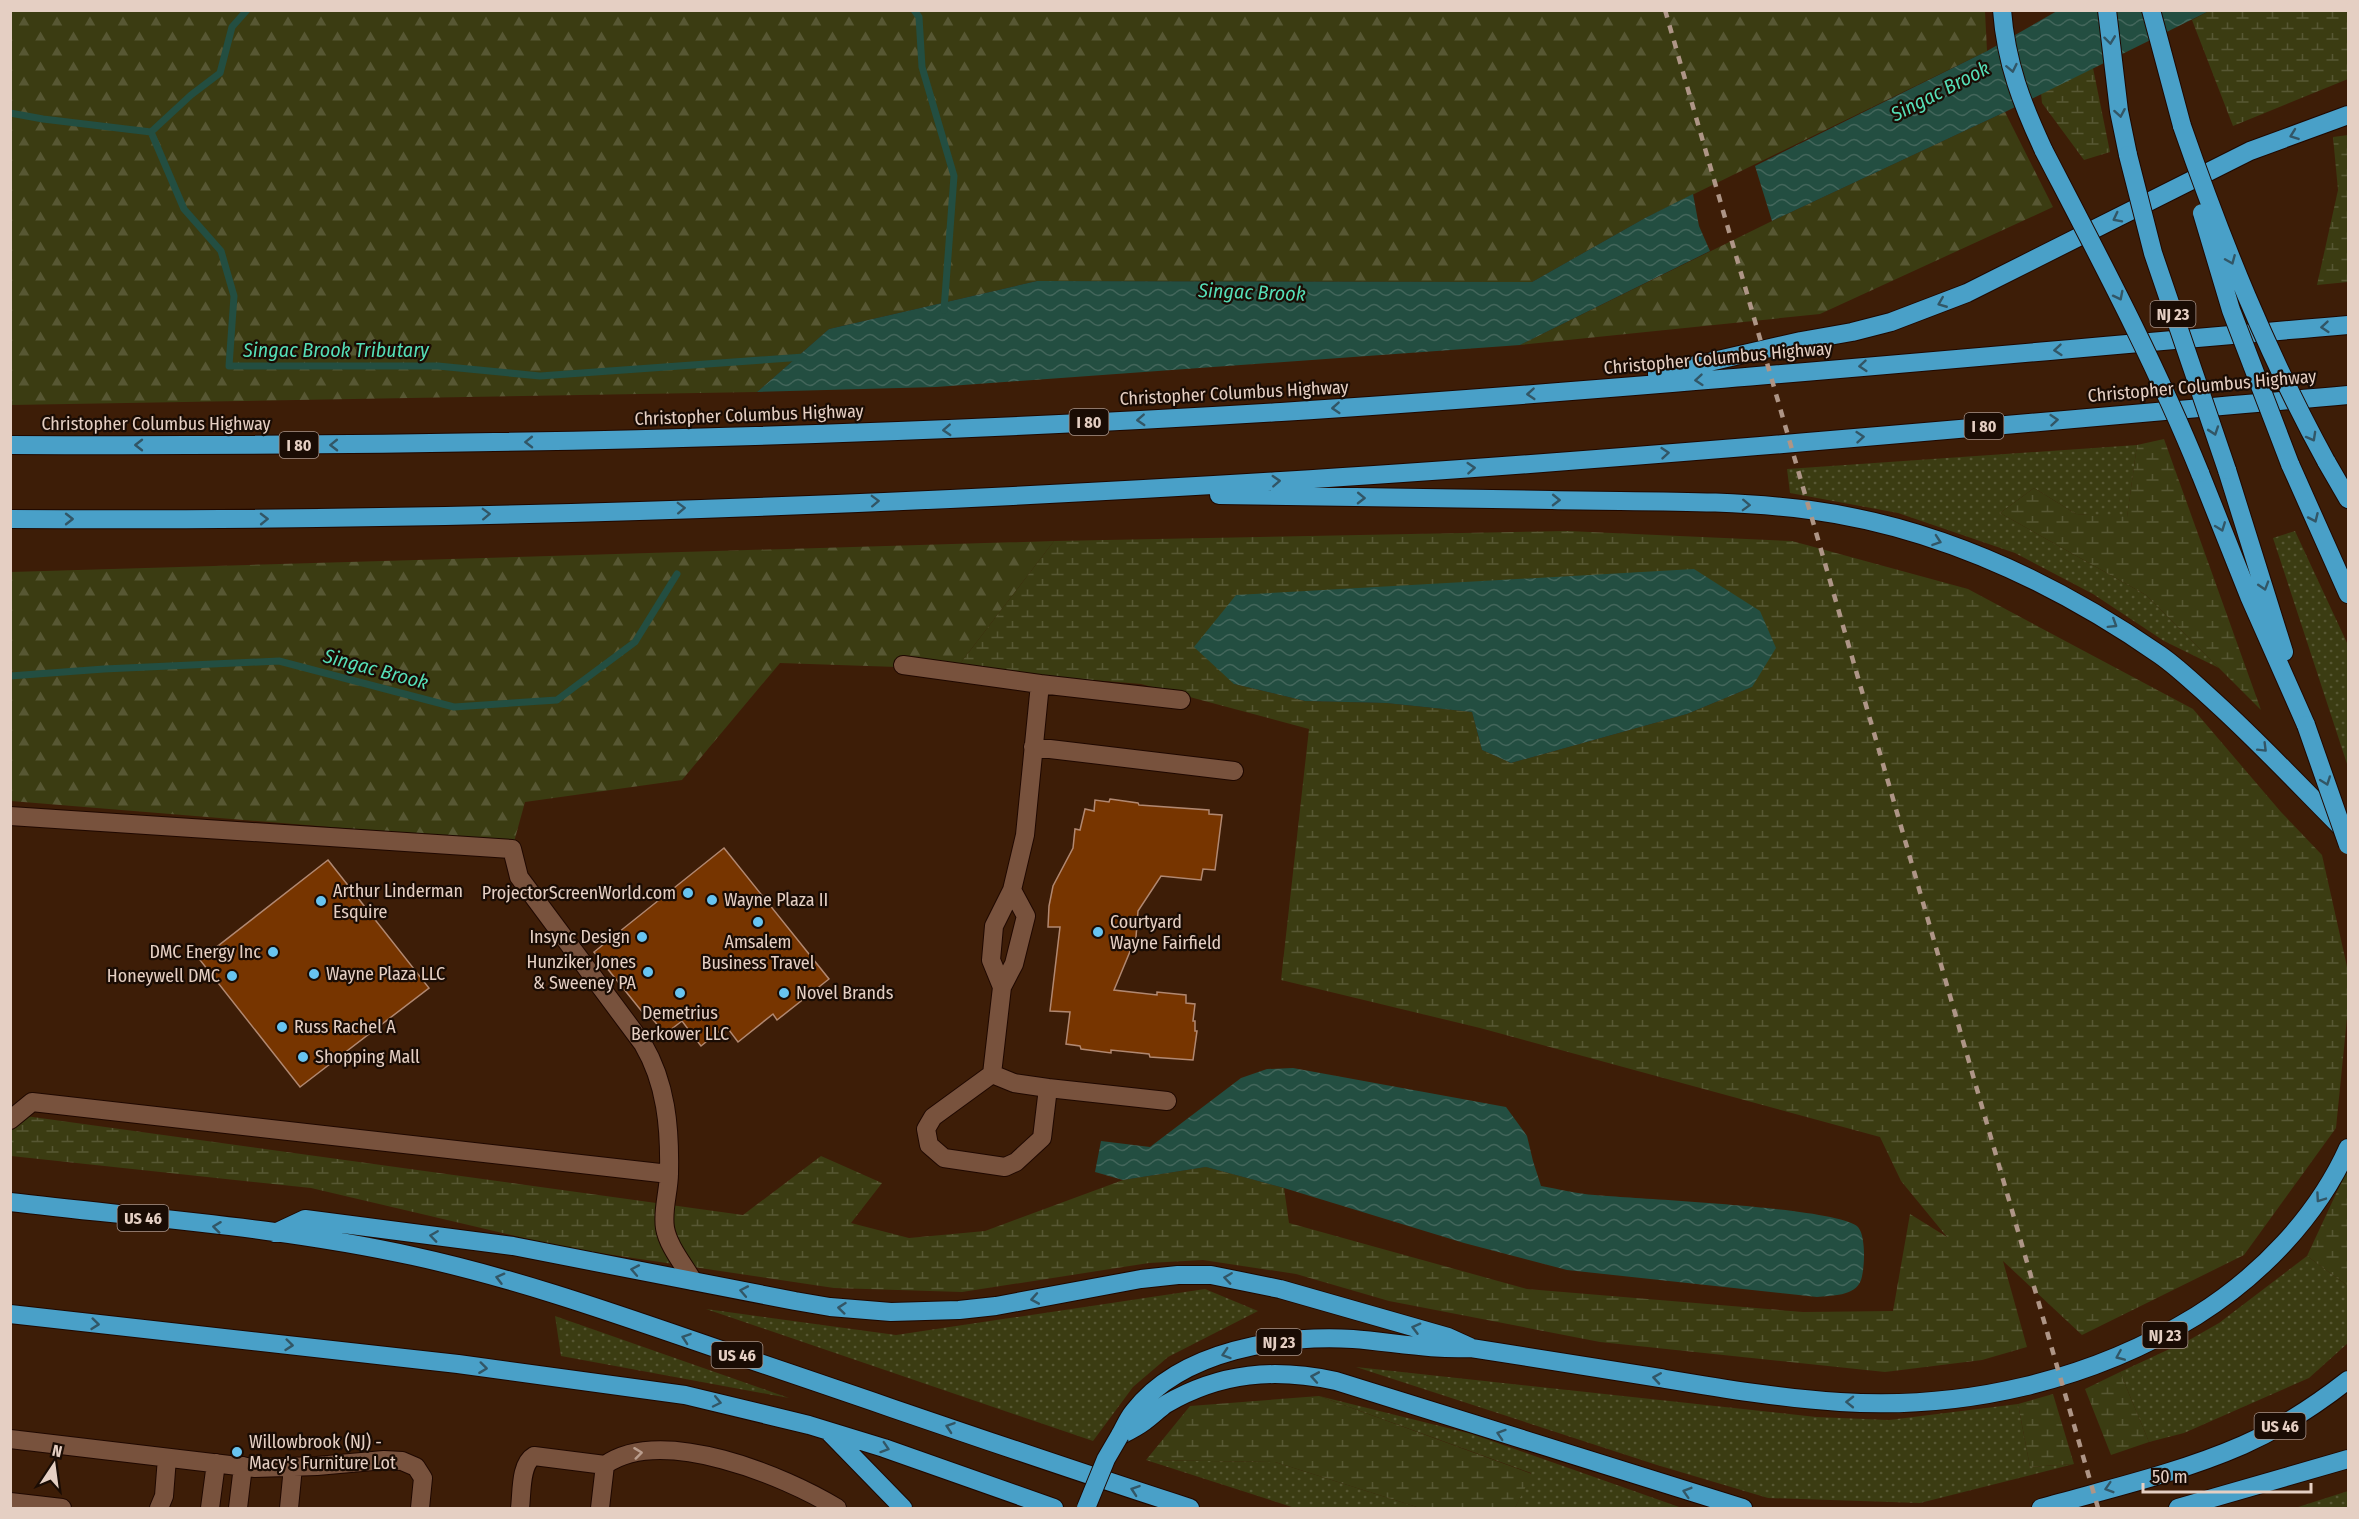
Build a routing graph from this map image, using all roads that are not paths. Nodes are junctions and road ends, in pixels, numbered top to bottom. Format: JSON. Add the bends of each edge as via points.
{"nodes":[{"id":1,"x":2107,"y":10,"type":"edge"},
{"id":2,"x":2151,"y":10,"type":"edge"},
{"id":3,"x":2003,"y":19,"type":"edge"},
{"id":4,"x":2349,"y":115,"type":"edge"},
{"id":5,"x":2182,"y":126,"type":"junction"},
{"id":6,"x":2349,"y":325,"type":"edge"},
{"id":7,"x":1589,"y":390,"type":"junction"},
{"id":8,"x":2349,"y":395,"type":"edge"},
{"id":9,"x":10,"y":445,"type":"edge"},
{"id":10,"x":1071,"y":493,"type":"junction"},
{"id":11,"x":2349,"y":499,"type":"edge"},
{"id":12,"x":10,"y":519,"type":"edge"},
{"id":13,"x":2349,"y":594,"type":"edge"},
{"id":14,"x":903,"y":665,"type":"dead end"},
{"id":15,"x":1040,"y":684,"type":"junction"},
{"id":16,"x":1181,"y":700,"type":"dead end"},
{"id":17,"x":2306,"y":725,"type":"junction"},
{"id":18,"x":1033,"y":747,"type":"junction"},
{"id":19,"x":1234,"y":771,"type":"dead end"},
{"id":20,"x":10,"y":816,"type":"edge"},
{"id":21,"x":2349,"y":835,"type":"edge"},
{"id":22,"x":2349,"y":845,"type":"edge"},
{"id":23,"x":1012,"y":890,"type":"junction"},
{"id":24,"x":1002,"y":987,"type":"junction"},
{"id":25,"x":992,"y":1074,"type":"junction"},
{"id":26,"x":1048,"y":1088,"type":"junction"},
{"id":27,"x":1167,"y":1101,"type":"dead end"},
{"id":28,"x":10,"y":1120,"type":"edge"},
{"id":29,"x":2349,"y":1148,"type":"edge"},
{"id":30,"x":669,"y":1174,"type":"junction"},
{"id":31,"x":10,"y":1202,"type":"edge"},
{"id":32,"x":275,"y":1233,"type":"junction"},
{"id":33,"x":693,"y":1281,"type":"junction"},
{"id":34,"x":10,"y":1314,"type":"edge"},
{"id":35,"x":37,"y":1317,"type":"junction"},
{"id":36,"x":10,"y":1321,"type":"edge"},
{"id":37,"x":1471,"y":1348,"type":"junction"},
{"id":38,"x":2349,"y":1380,"type":"edge"},
{"id":39,"x":829,"y":1431,"type":"junction"},
{"id":40,"x":1120,"y":1435,"type":"junction"},
{"id":41,"x":10,"y":1439,"type":"edge"},
{"id":42,"x":168,"y":1458,"type":"junction"},
{"id":43,"x":2349,"y":1459,"type":"edge"},
{"id":44,"x":216,"y":1463,"type":"junction"},
{"id":45,"x":605,"y":1465,"type":"junction"},
{"id":46,"x":243,"y":1466,"type":"junction"},
{"id":47,"x":293,"y":1467,"type":"junction"},
{"id":48,"x":16,"y":1505,"type":"edge"},
{"id":49,"x":62,"y":1509,"type":"edge"},
{"id":50,"x":159,"y":1509,"type":"edge"},
{"id":51,"x":210,"y":1509,"type":"edge"},
{"id":52,"x":238,"y":1509,"type":"edge"},
{"id":53,"x":289,"y":1509,"type":"edge"},
{"id":54,"x":420,"y":1509,"type":"edge"},
{"id":55,"x":520,"y":1509,"type":"edge"},
{"id":56,"x":600,"y":1509,"type":"edge"},
{"id":57,"x":837,"y":1509,"type":"edge"},
{"id":58,"x":903,"y":1509,"type":"edge"},
{"id":59,"x":1054,"y":1509,"type":"edge"},
{"id":60,"x":1086,"y":1509,"type":"edge"},
{"id":61,"x":1190,"y":1509,"type":"edge"},
{"id":62,"x":1743,"y":1509,"type":"edge"},
{"id":63,"x":2041,"y":1509,"type":"edge"},
{"id":64,"x":2178,"y":1509,"type":"edge"}],
"edges":[{"from":1,"to":17,"type":"highway","number":"NJ 23","one_way":true,"bridge":true,"via":[[2128,155],[2153,253],[2227,470]]},
{"from":2,"to":5,"type":"highway"},
{"from":3,"to":17,"type":"highway","one_way":true,"bridge":true,"via":[[2024,108],[2141,339]]},
{"from":4,"to":7,"type":"highway","one_way":true,"via":[[2250,151],[1968,293],[1930,308],[1852,332]]},
{"from":5,"to":11,"type":"highway","one_way":true,"bridge":true,"via":[[2264,338],[2300,414]]},
{"from":5,"to":13,"type":"highway","one_way":true,"bridge":true,"via":[[2197,195],[2250,366]]},
{"from":6,"to":7,"type":"highway","name":"Christopher Columbus Highway","number":"I 80","one_way":true},
{"from":7,"to":9,"type":"highway","name":"Christopher Columbus Highway","number":"I 80","one_way":true,"via":[[1283,412],[808,435],[400,444]]},
{"from":10,"to":8,"type":"highway","name":"Christopher Columbus Highway","number":"I 80","one_way":true,"via":[[1637,455]]},
{"from":12,"to":10,"type":"highway","name":"Christopher Columbus Highway","number":"I 80","one_way":true,"via":[[427,516]]},
{"from":10,"to":21,"type":"highway","one_way":true,"via":[[1770,506],[1892,527],[1970,552],[2048,586],[2163,657],[2226,712]]},
{"from":14,"to":15,"type":"lane"},
{"from":15,"to":16,"type":"lane"},
{"from":15,"to":18,"type":"lane"},
{"from":17,"to":22,"type":"highway","number":"NJ 23","one_way":true,"bridge":true},
{"from":18,"to":19,"type":"lane"},
{"from":18,"to":23,"type":"lane","via":[[1024,835]]},
{"from":20,"to":30,"type":"lane","via":[[512,849],[519,877],[654,1062],[666,1106]]},
{"from":23,"to":24,"type":"lane","via":[[994,926],[991,960]]},
{"from":23,"to":24,"type":"lane","via":[[1026,916],[1014,964]]},
{"from":24,"to":25,"type":"lane"},
{"from":25,"to":26,"type":"lane","via":[[1014,1083]]},
{"from":25,"to":26,"type":"lane","via":[[929,1121],[928,1145],[944,1158],[1005,1167],[1016,1162],[1042,1138]]},
{"from":26,"to":27,"type":"lane"},
{"from":28,"to":30,"type":"lane","via":[[32,1102]]},
{"from":29,"to":37,"type":"highway","number":"NJ 23","one_way":true,"via":[[2337,1173],[2290,1237],[2239,1285],[2167,1334],[2100,1365],[2049,1382],[1969,1397],[1841,1402],[1758,1394]]},
{"from":30,"to":33,"type":"lane","via":[[665,1229]]},
{"from":32,"to":31,"type":"highway","number":"US 46","one_way":true},
{"from":33,"to":32,"type":"highway","one_way":true,"via":[[513,1246],[305,1219]]},
{"from":61,"to":32,"type":"highway","number":"US 46","one_way":true,"via":[[503,1279],[414,1256]]},
{"from":37,"to":33,"type":"highway","one_way":true,"via":[[1448,1337],[1280,1289],[1211,1275],[1141,1279],[996,1306],[922,1312],[830,1307]]},
{"from":34,"to":35,"type":"highway"},
{"from":35,"to":36,"type":"highway"},
{"from":35,"to":39,"type":"highway","one_way":true,"via":[[610,1383],[731,1405]]},
{"from":37,"to":40,"type":"highway","number":"NJ 23","one_way":true,"via":[[1444,1350],[1384,1342],[1316,1340],[1237,1350],[1182,1372],[1158,1389],[1133,1412]]},
{"from":38,"to":63,"type":"highway","number":"US 46","one_way":true,"via":[[2320,1403],[2244,1444],[2205,1460]]},
{"from":39,"to":58,"type":"highway"},
{"from":39,"to":59,"type":"highway","one_way":true},
{"from":40,"to":60,"type":"highway","number":"NJ 23","bridge":true},
{"from":62,"to":40,"type":"highway","one_way":true,"via":[[1336,1381],[1292,1373],[1247,1375],[1204,1386]]},
{"from":41,"to":42,"type":"lane"},
{"from":42,"to":44,"type":"lane"},
{"from":42,"to":50,"type":"lane"},
{"from":43,"to":64,"type":"highway"},
{"from":44,"to":46,"type":"lane"},
{"from":44,"to":51,"type":"lane"},
{"from":45,"to":55,"type":"lane","via":[[534,1456],[525,1467]]},
{"from":45,"to":56,"type":"lane"},
{"from":45,"to":57,"type":"lane","one_way":true,"via":[[628,1454],[665,1450],[710,1456],[755,1468]]},
{"from":46,"to":47,"type":"lane"},
{"from":46,"to":52,"type":"lane"},
{"from":47,"to":53,"type":"lane"},
{"from":47,"to":54,"type":"lane","via":[[402,1461],[416,1467],[423,1478]]},
{"from":48,"to":49,"type":"lane"}]}
